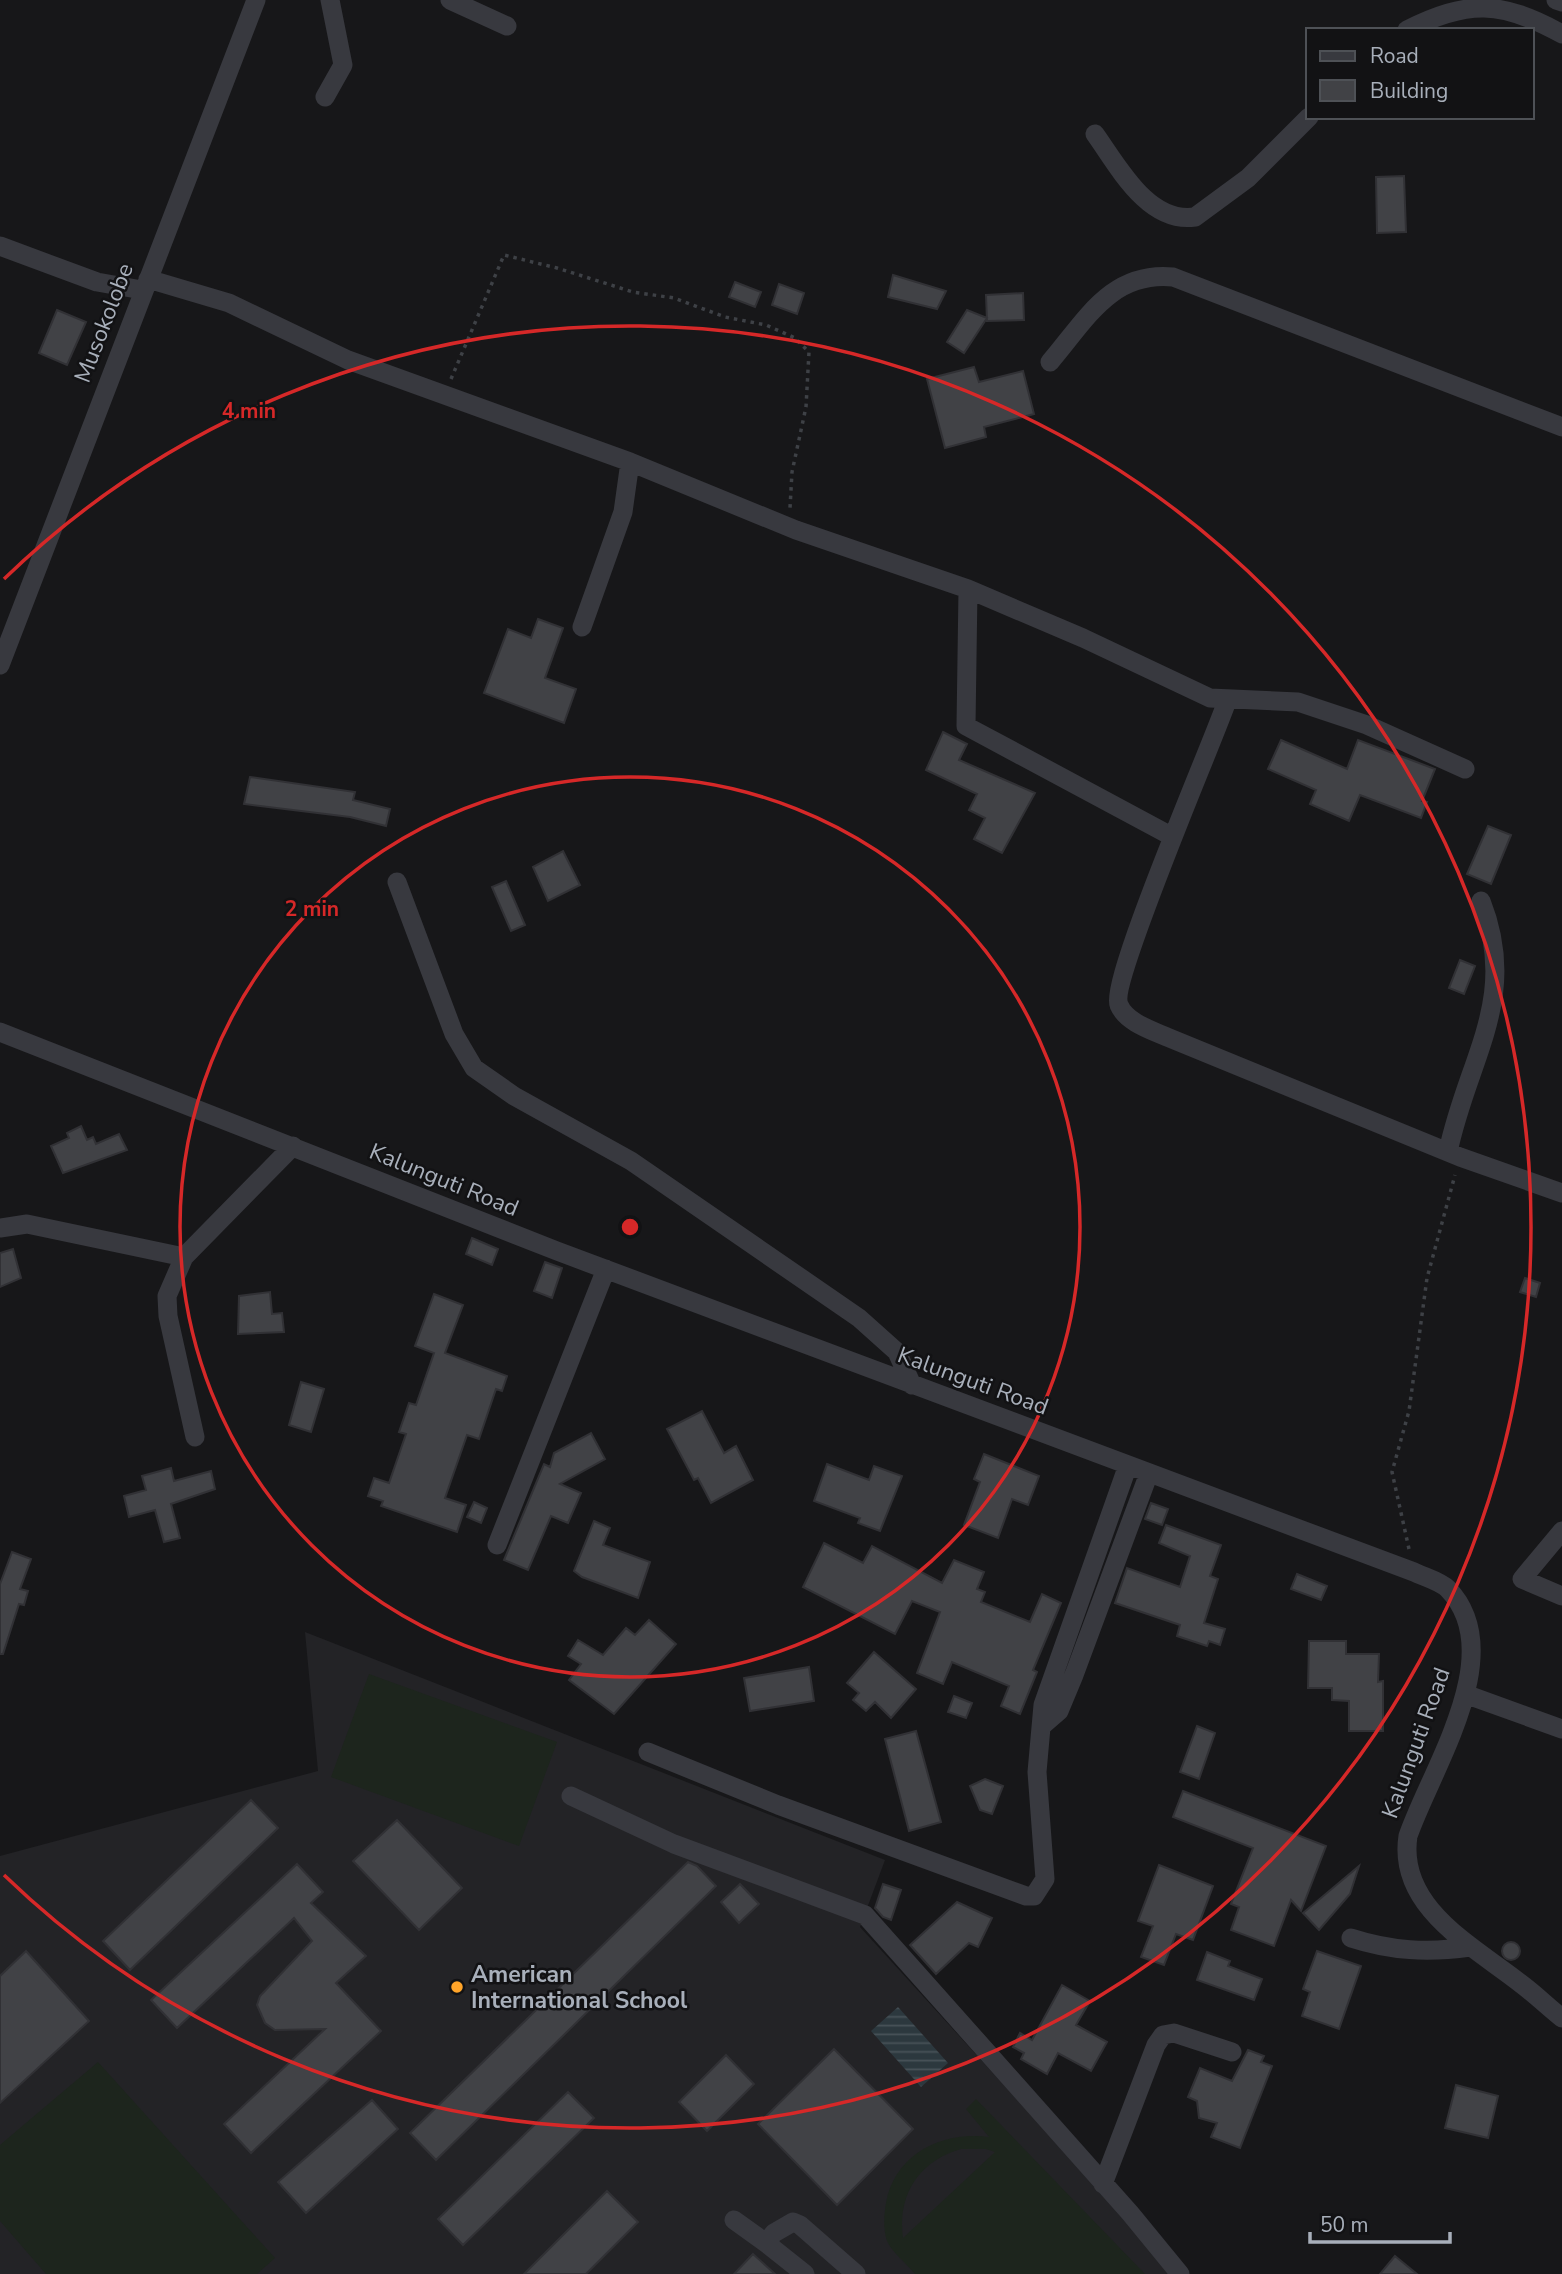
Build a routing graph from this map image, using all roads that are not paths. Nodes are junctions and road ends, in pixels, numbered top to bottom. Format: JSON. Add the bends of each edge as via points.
{"nodes":[{"id":1,"x":256,"y":0,"type":"edge"},
{"id":2,"x":330,"y":0,"type":"edge"},
{"id":3,"x":450,"y":0,"type":"edge"},
{"id":4,"x":1556,"y":0,"type":"edge"},
{"id":5,"x":1562,"y":2,"type":"edge"},
{"id":6,"x":507,"y":26,"type":"dead end"},
{"id":7,"x":1410,"y":28,"type":"edge"},
{"id":8,"x":1562,"y":34,"type":"edge"},
{"id":9,"x":325,"y":97,"type":"dead end"},
{"id":10,"x":1307,"y":119,"type":"edge"},
{"id":11,"x":1095,"y":134,"type":"dead end"},
{"id":12,"x":0,"y":246,"type":"edge"},
{"id":13,"x":145,"y":284,"type":"junction"},
{"id":14,"x":1050,"y":362,"type":"dead end"},
{"id":15,"x":1562,"y":427,"type":"edge"},
{"id":16,"x":630,"y":463,"type":"junction"},
{"id":17,"x":968,"y":590,"type":"junction"},
{"id":18,"x":582,"y":627,"type":"dead end"},
{"id":19,"x":0,"y":665,"type":"edge"},
{"id":20,"x":1227,"y":701,"type":"junction"},
{"id":21,"x":1465,"y":769,"type":"dead end"},
{"id":22,"x":1173,"y":837,"type":"junction"},
{"id":23,"x":397,"y":882,"type":"dead end"},
{"id":24,"x":1480,"y":901,"type":"dead end"},
{"id":25,"x":0,"y":1032,"type":"edge"},
{"id":26,"x":293,"y":1146,"type":"junction"},
{"id":27,"x":1454,"y":1155,"type":"junction"},
{"id":28,"x":1562,"y":1193,"type":"edge"},
{"id":29,"x":0,"y":1228,"type":"edge"},
{"id":30,"x":184,"y":1257,"type":"junction"},
{"id":31,"x":606,"y":1269,"type":"junction"},
{"id":32,"x":912,"y":1385,"type":"junction"},
{"id":33,"x":195,"y":1437,"type":"dead end"},
{"id":34,"x":1128,"y":1465,"type":"junction"},
{"id":35,"x":1149,"y":1473,"type":"junction"},
{"id":36,"x":1562,"y":1531,"type":"edge"},
{"id":37,"x":497,"y":1545,"type":"dead end"},
{"id":38,"x":1562,"y":1596,"type":"edge"},
{"id":39,"x":1465,"y":1694,"type":"junction"},
{"id":40,"x":1044,"y":1724,"type":"junction"},
{"id":41,"x":1562,"y":1729,"type":"edge"},
{"id":42,"x":648,"y":1752,"type":"dead end"},
{"id":43,"x":571,"y":1796,"type":"dead end"},
{"id":44,"x":1351,"y":1938,"type":"dead end"},
{"id":45,"x":1470,"y":1947,"type":"junction"},
{"id":46,"x":1562,"y":2018,"type":"edge"},
{"id":47,"x":1232,"y":2052,"type":"dead end"},
{"id":48,"x":1103,"y":2184,"type":"junction"},
{"id":49,"x":734,"y":2220,"type":"dead end"},
{"id":50,"x":766,"y":2243,"type":"junction"},
{"id":51,"x":805,"y":2274,"type":"edge"},
{"id":52,"x":856,"y":2274,"type":"edge"},
{"id":53,"x":1180,"y":2274,"type":"edge"}],
"edges":[{"from":1,"to":13,"type":"street","name":"Musokolobe"},
{"from":2,"to":9,"type":"street","via":[[343,65]]},
{"from":3,"to":6,"type":"street"},
{"from":4,"to":5,"type":"street"},
{"from":7,"to":8,"type":"street","via":[[1466,1],[1503,7]]},
{"from":10,"to":11,"type":"street","via":[[1248,178],[1195,217],[1186,218],[1154,207]]},
{"from":12,"to":13,"type":"street","via":[[97,282]]},
{"from":13,"to":16,"type":"street","via":[[229,303],[348,360]]},
{"from":13,"to":19,"type":"street","name":"Musokolobe"},
{"from":14,"to":15,"type":"street","via":[[1112,290],[1149,274],[1173,276]]},
{"from":16,"to":17,"type":"street","via":[[796,530]]},
{"from":16,"to":18,"type":"street","via":[[623,512]]},
{"from":17,"to":20,"type":"street","via":[[1210,698]]},
{"from":17,"to":22,"type":"street","via":[[966,726]]},
{"from":20,"to":21,"type":"street","via":[[1298,702],[1367,725]]},
{"from":20,"to":22,"type":"street"},
{"from":22,"to":27,"type":"street","via":[[1117,992],[1119,1006],[1132,1020],[1167,1037]]},
{"from":23,"to":32,"type":"street","via":[[454,1034],[474,1068],[514,1097],[631,1161],[859,1318],[897,1352]]},
{"from":24,"to":27,"type":"street","via":[[1493,931],[1497,964],[1490,1018],[1456,1114]]},
{"from":25,"to":26,"type":"street","name":"Kalunguti Road"},
{"from":26,"to":30,"type":"street"},
{"from":26,"to":31,"type":"street","name":"Kalunguti Road"},
{"from":27,"to":28,"type":"street"},
{"from":29,"to":30,"type":"street","via":[[27,1224]]},
{"from":30,"to":33,"type":"street","via":[[167,1296],[167,1316]]},
{"from":31,"to":32,"type":"street","name":"Kalunguti Road"},
{"from":31,"to":37,"type":"street"},
{"from":32,"to":34,"type":"street","name":"Kalunguti Road"},
{"from":34,"to":35,"type":"street","name":"Kalunguti Road"},
{"from":34,"to":40,"type":"street","via":[[1043,1705]]},
{"from":35,"to":39,"type":"street","name":"Kalunguti Road","via":[[1447,1588],[1466,1618],[1473,1657]]},
{"from":35,"to":40,"type":"street","via":[[1059,1711]]},
{"from":36,"to":38,"type":"street","via":[[1522,1579]]},
{"from":39,"to":41,"type":"street"},
{"from":39,"to":45,"type":"street","name":"Kalunguti Road","via":[[1416,1812],[1406,1848],[1416,1891]]},
{"from":40,"to":42,"type":"street","via":[[1037,1772],[1045,1879],[1034,1896],[790,1810]]},
{"from":43,"to":48,"type":"street","via":[[674,1844],[865,1915]]},
{"from":44,"to":45,"type":"street","via":[[1385,1949],[1434,1952]]},
{"from":45,"to":46,"type":"street","name":"Kalunguti Road"},
{"from":47,"to":48,"type":"street","via":[[1174,2033],[1163,2035]]},
{"from":48,"to":53,"type":"street"},
{"from":49,"to":50,"type":"street"},
{"from":50,"to":51,"type":"street"},
{"from":50,"to":52,"type":"street","via":[[793,2222]]}]}
